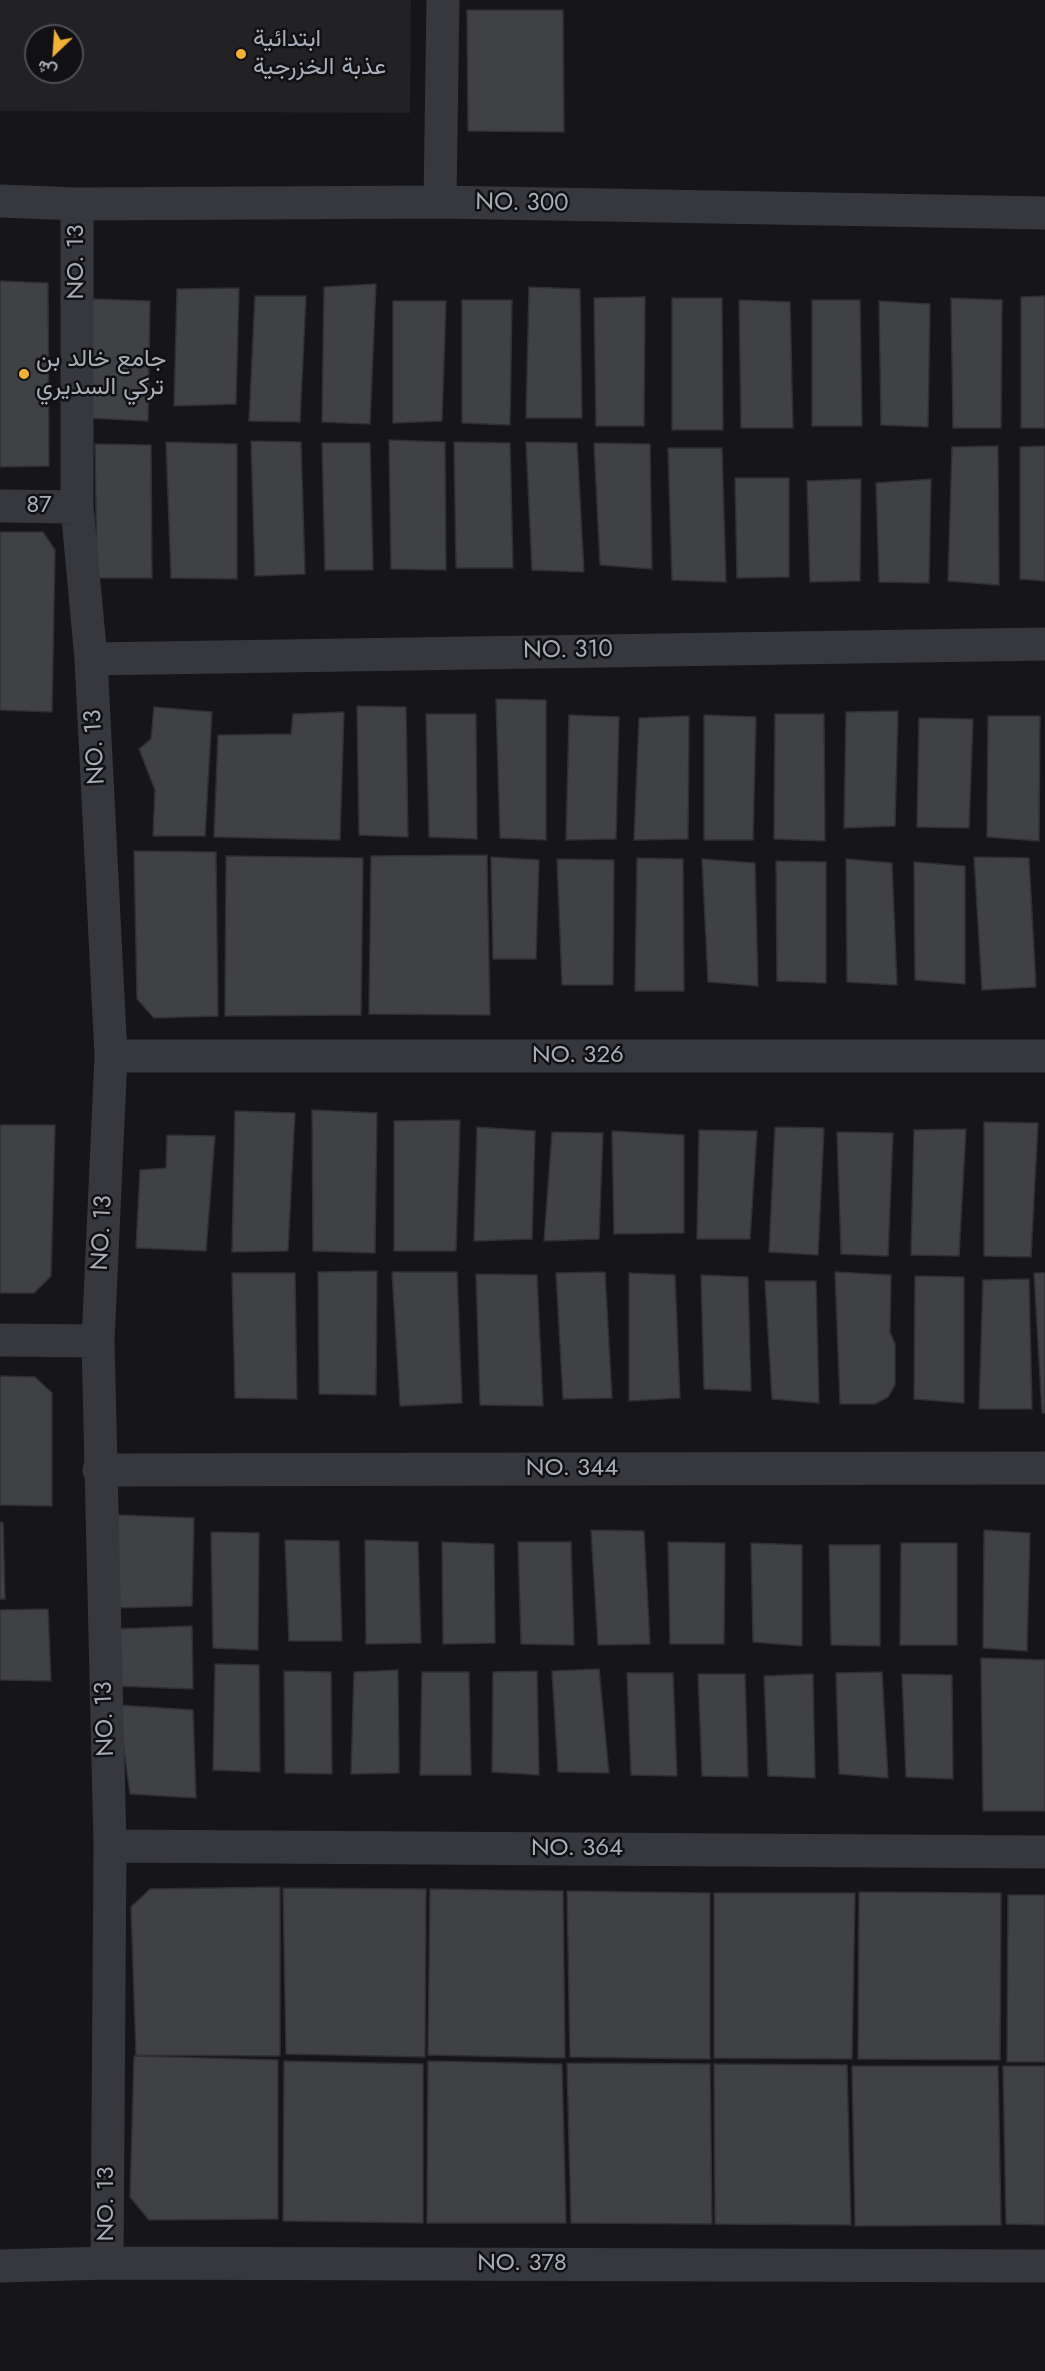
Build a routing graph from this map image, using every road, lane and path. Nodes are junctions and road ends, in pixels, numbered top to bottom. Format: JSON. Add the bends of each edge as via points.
{"nodes":[{"id":1,"x":443,"y":0,"type":"edge"},
{"id":2,"x":0,"y":201,"type":"edge"},
{"id":3,"x":440,"y":202,"type":"junction"},
{"id":4,"x":76,"y":204,"type":"junction"},
{"id":5,"x":1045,"y":213,"type":"edge"},
{"id":6,"x":0,"y":506,"type":"edge"},
{"id":7,"x":77,"y":507,"type":"junction"},
{"id":8,"x":1045,"y":644,"type":"edge"},
{"id":9,"x":91,"y":659,"type":"junction"},
{"id":10,"x":111,"y":1056,"type":"junction"},
{"id":11,"x":1045,"y":1056,"type":"edge"},
{"id":12,"x":0,"y":1340,"type":"edge"},
{"id":13,"x":98,"y":1341,"type":"junction"},
{"id":14,"x":1045,"y":1468,"type":"edge"},
{"id":15,"x":99,"y":1470,"type":"junction"},
{"id":16,"x":110,"y":1846,"type":"junction"},
{"id":17,"x":1045,"y":1852,"type":"edge"},
{"id":18,"x":107,"y":2263,"type":"junction"},
{"id":19,"x":0,"y":2266,"type":"edge"},
{"id":20,"x":1045,"y":2266,"type":"edge"}],
"edges":[{"from":1,"to":3,"type":"street"},
{"from":2,"to":4,"type":"street","name":"NO. 300"},
{"from":3,"to":4,"type":"street","name":"NO. 300"},
{"from":3,"to":5,"type":"street","name":"NO. 300"},
{"from":4,"to":7,"type":"street","name":"NO. 13"},
{"from":6,"to":7,"type":"street","name":"87"},
{"from":7,"to":9,"type":"street","name":"NO. 13"},
{"from":8,"to":9,"type":"street","name":"NO. 310"},
{"from":9,"to":10,"type":"street","name":"NO. 13"},
{"from":10,"to":11,"type":"street","name":"NO. 326"},
{"from":10,"to":13,"type":"street","name":"NO. 13"},
{"from":12,"to":13,"type":"street"},
{"from":13,"to":15,"type":"street","name":"NO. 13"},
{"from":14,"to":15,"type":"street","name":"NO. 344"},
{"from":15,"to":16,"type":"street","name":"NO. 13"},
{"from":16,"to":17,"type":"street","name":"NO. 364"},
{"from":16,"to":18,"type":"street","name":"NO. 13"},
{"from":18,"to":19,"type":"street","name":"NO. 378"},
{"from":18,"to":20,"type":"street","name":"NO. 378"}]}
